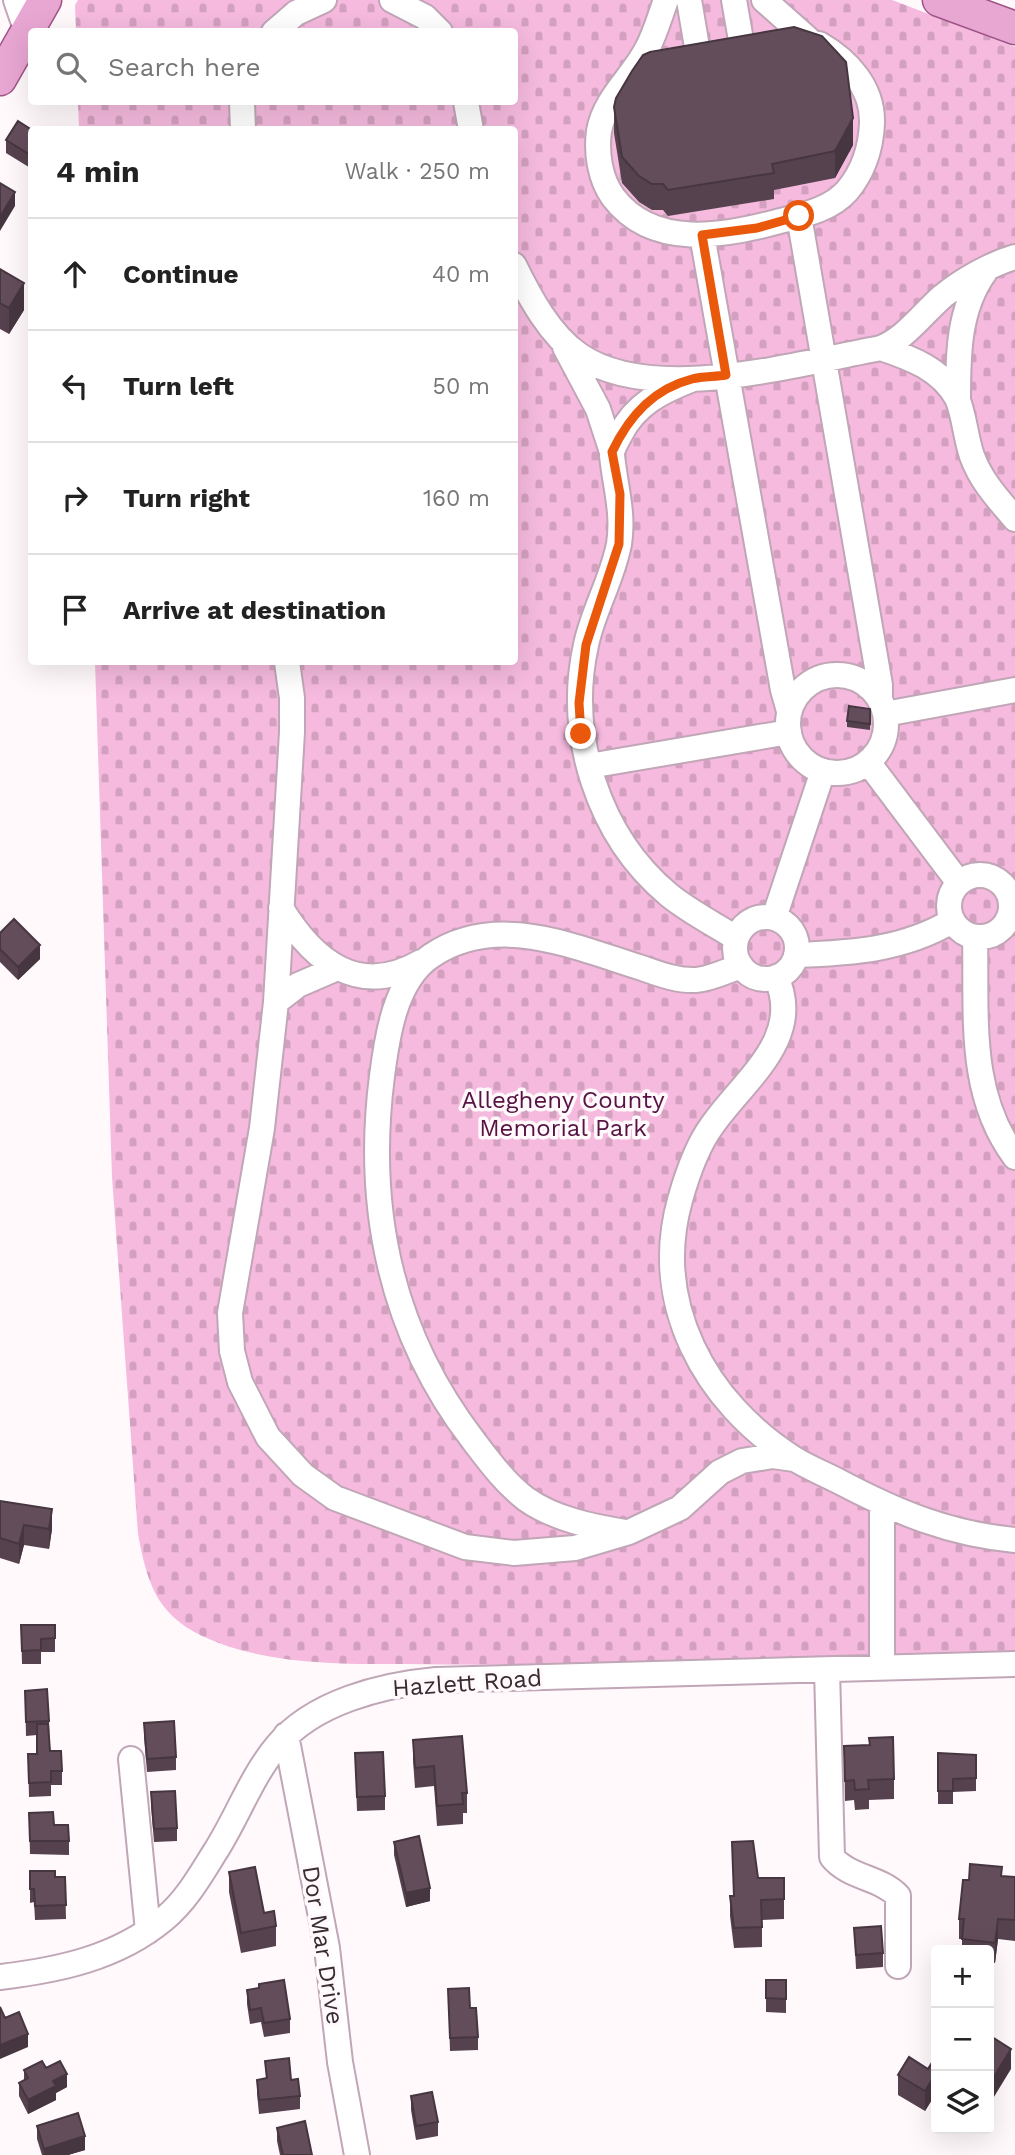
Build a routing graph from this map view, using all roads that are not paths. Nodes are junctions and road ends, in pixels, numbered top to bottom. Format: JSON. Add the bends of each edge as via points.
{"nodes":[{"id":1,"x":16,"y":0,"type":"edge"},
{"id":2,"x":45,"y":0,"type":"edge"},
{"id":3,"x":324,"y":0,"type":"edge"},
{"id":4,"x":391,"y":0,"type":"edge"},
{"id":5,"x":666,"y":0,"type":"edge"},
{"id":6,"x":689,"y":0,"type":"edge"},
{"id":7,"x":734,"y":0,"type":"edge"},
{"id":8,"x":764,"y":0,"type":"edge"},
{"id":9,"x":939,"y":0,"type":"edge"},
{"id":10,"x":29,"y":28,"type":"edge"},
{"id":11,"x":279,"y":28,"type":"edge"},
{"id":12,"x":436,"y":28,"type":"edge"},
{"id":13,"x":1015,"y":28,"type":"edge"},
{"id":14,"x":27,"y":32,"type":"joint"},
{"id":15,"x":808,"y":39,"type":"junction"},
{"id":16,"x":742,"y":46,"type":"junction"},
{"id":17,"x":698,"y":53,"type":"junction"},
{"id":18,"x":633,"y":70,"type":"junction"},
{"id":19,"x":0,"y":79,"type":"edge"},
{"id":20,"x":242,"y":105,"type":"edge"},
{"id":21,"x":467,"y":105,"type":"edge"},
{"id":22,"x":243,"y":126,"type":"edge"},
{"id":23,"x":470,"y":126,"type":"edge"},
{"id":24,"x":799,"y":216,"type":"junction"},
{"id":25,"x":702,"y":235,"type":"junction"},
{"id":26,"x":1015,"y":257,"type":"edge"},
{"id":27,"x":987,"y":268,"type":"junction"},
{"id":28,"x":518,"y":272,"type":"edge"},
{"id":29,"x":562,"y":341,"type":"junction"},
{"id":30,"x":881,"y":348,"type":"junction"},
{"id":31,"x":822,"y":359,"type":"junction"},
{"id":32,"x":726,"y":375,"type":"junction"},
{"id":33,"x":693,"y":379,"type":"junction"},
{"id":34,"x":958,"y":400,"type":"junction"},
{"id":35,"x":612,"y":452,"type":"junction"},
{"id":36,"x":1015,"y":519,"type":"edge"},
{"id":37,"x":287,"y":665,"type":"edge"},
{"id":38,"x":1015,"y":690,"type":"edge"},
{"id":39,"x":882,"y":706,"type":"junction"},
{"id":40,"x":789,"y":722,"type":"junction"},
{"id":41,"x":868,"y":762,"type":"junction"},
{"id":42,"x":589,"y":766,"type":"junction"},
{"id":43,"x":823,"y":771,"type":"junction"},
{"id":44,"x":1009,"y":879,"type":"edge"},
{"id":45,"x":959,"y":883,"type":"junction"},
{"id":46,"x":281,"y":908,"type":"junction"},
{"id":47,"x":774,"y":918,"type":"junction"},
{"id":48,"x":1012,"y":920,"type":"edge"},
{"id":49,"x":952,"y":921,"type":"junction"},
{"id":50,"x":975,"y":937,"type":"junction"},
{"id":51,"x":736,"y":938,"type":"junction"},
{"id":52,"x":796,"y":955,"type":"junction"},
{"id":53,"x":428,"y":958,"type":"junction"},
{"id":54,"x":741,"y":966,"type":"junction"},
{"id":55,"x":335,"y":969,"type":"junction"},
{"id":56,"x":366,"y":975,"type":"junction"},
{"id":57,"x":776,"y":977,"type":"junction"},
{"id":58,"x":276,"y":1002,"type":"junction"},
{"id":59,"x":393,"y":1015,"type":"junction"},
{"id":60,"x":1015,"y":1157,"type":"edge"},
{"id":61,"x":794,"y":1459,"type":"junction"},
{"id":62,"x":882,"y":1505,"type":"junction"},
{"id":63,"x":629,"y":1532,"type":"junction"},
{"id":64,"x":1015,"y":1540,"type":"edge"},
{"id":65,"x":882,"y":1654,"type":"dead end"},
{"id":66,"x":1015,"y":1664,"type":"edge"},
{"id":67,"x":827,"y":1670,"type":"junction"},
{"id":68,"x":286,"y":1735,"type":"junction"},
{"id":69,"x":131,"y":1759,"type":"dead end"},
{"id":70,"x":148,"y":1931,"type":"junction"},
{"id":71,"x":898,"y":1966,"type":"dead end"},
{"id":72,"x":0,"y":1977,"type":"edge"},
{"id":73,"x":357,"y":2155,"type":"edge"}],
"edges":[{"from":1,"to":14,"type":"street"},
{"from":2,"to":10,"type":"main road"},
{"from":3,"to":11,"type":"street","via":[[296,13]]},
{"from":4,"to":12,"type":"street","via":[[425,17]]},
{"from":5,"to":18,"type":"street"},
{"from":6,"to":17,"type":"street"},
{"from":7,"to":16,"type":"street"},
{"from":8,"to":15,"type":"street"},
{"from":9,"to":13,"type":"main road"},
{"from":14,"to":19,"type":"main road"},
{"from":15,"to":16,"type":"street"},
{"from":15,"to":24,"type":"street","via":[[834,53],[858,77],[872,116],[871,137],[866,159],[846,192],[829,205]]},
{"from":16,"to":17,"type":"street"},
{"from":17,"to":18,"type":"street","via":[[649,62]]},
{"from":18,"to":25,"type":"street","via":[[605,111],[598,153],[603,178],[619,204],[650,227]]},
{"from":20,"to":22,"type":"street"},
{"from":21,"to":23,"type":"street"},
{"from":24,"to":25,"type":"street","via":[[757,228]]},
{"from":24,"to":31,"type":"street"},
{"from":25,"to":32,"type":"street"},
{"from":26,"to":27,"type":"street"},
{"from":27,"to":30,"type":"street","via":[[945,295],[904,334]]},
{"from":27,"to":34,"type":"street","via":[[967,305],[958,361]]},
{"from":28,"to":29,"type":"street"},
{"from":29,"to":33,"type":"street","via":[[580,356],[635,377]]},
{"from":29,"to":35,"type":"street","via":[[598,409]]},
{"from":30,"to":31,"type":"street"},
{"from":30,"to":34,"type":"street","via":[[928,366]]},
{"from":31,"to":32,"type":"street"},
{"from":31,"to":39,"type":"street"},
{"from":32,"to":33,"type":"street"},
{"from":32,"to":40,"type":"street"},
{"from":33,"to":35,"type":"street","via":[[650,399],[636,412]]},
{"from":34,"to":36,"type":"street","via":[[983,481]]},
{"from":35,"to":42,"type":"street","via":[[620,494],[619,544],[586,645],[579,703]]},
{"from":37,"to":46,"type":"street","via":[[292,732]]},
{"from":38,"to":39,"type":"street"},
{"from":39,"to":40,"type":"street","via":[[869,686],[856,678],[829,675],[802,689]]},
{"from":39,"to":41,"type":"street","via":[[882,743]]},
{"from":40,"to":42,"type":"street"},
{"from":40,"to":43,"type":"street","via":[[802,758]]},
{"from":41,"to":43,"type":"street","via":[[849,771]]},
{"from":41,"to":45,"type":"street"},
{"from":42,"to":51,"type":"street","via":[[610,820],[650,877],[691,912]]},
{"from":43,"to":47,"type":"street"},
{"from":44,"to":45,"type":"street","via":[[979,874]]},
{"from":44,"to":48,"type":"street"},
{"from":45,"to":49,"type":"street","via":[[948,904]]},
{"from":46,"to":55,"type":"street","via":[[309,948]]},
{"from":46,"to":58,"type":"street"},
{"from":47,"to":51,"type":"street","via":[[752,920]]},
{"from":47,"to":52,"type":"street","via":[[792,930]]},
{"from":48,"to":50,"type":"street","via":[[989,936]]},
{"from":49,"to":50,"type":"street"},
{"from":49,"to":52,"type":"street","via":[[929,935],[880,949]]},
{"from":50,"to":60,"type":"street","via":[[979,1075],[991,1119]]},
{"from":51,"to":54,"type":"street"},
{"from":52,"to":57,"type":"street"},
{"from":53,"to":54,"type":"street","via":[[474,937],[516,934],[680,980],[707,979]]},
{"from":53,"to":56,"type":"street","via":[[395,974]]},
{"from":53,"to":59,"type":"street"},
{"from":54,"to":57,"type":"street","via":[[757,978]]},
{"from":55,"to":56,"type":"street"},
{"from":55,"to":58,"type":"street","via":[[298,985]]},
{"from":56,"to":59,"type":"street","via":[[384,993]]},
{"from":57,"to":61,"type":"street","via":[[783,993],[779,1038],[698,1149],[680,1201],[672,1259],[681,1322],[705,1374],[743,1418]]},
{"from":58,"to":63,"type":"street","via":[[262,1128],[230,1313],[240,1382],[268,1437],[303,1475],[335,1498],[465,1547],[545,1552]]},
{"from":59,"to":63,"type":"street","via":[[379,1098],[377,1198],[400,1311],[416,1350],[462,1426],[520,1493],[568,1518]]},
{"from":61,"to":62,"type":"street"},
{"from":61,"to":63,"type":"street","via":[[773,1456],[742,1461],[720,1472],[680,1508]]},
{"from":62,"to":64,"type":"street","via":[[946,1527]]},
{"from":62,"to":65,"type":"street"},
{"from":66,"to":67,"type":"street","name":"Hazlett Road"},
{"from":67,"to":68,"type":"street","name":"Hazlett Road","via":[[407,1683],[337,1705]]},
{"from":67,"to":71,"type":"street","via":[[832,1857],[838,1865],[890,1887],[898,1896]]},
{"from":68,"to":70,"type":"street","name":"Hazlett Road","via":[[262,1767],[197,1881],[165,1919]]},
{"from":68,"to":73,"type":"street","name":"Dor Mar Drive","via":[[327,1948]]},
{"from":69,"to":70,"type":"street"},
{"from":70,"to":72,"type":"street","name":"Hazlett Road","via":[[126,1945],[70,1966]]}]}
